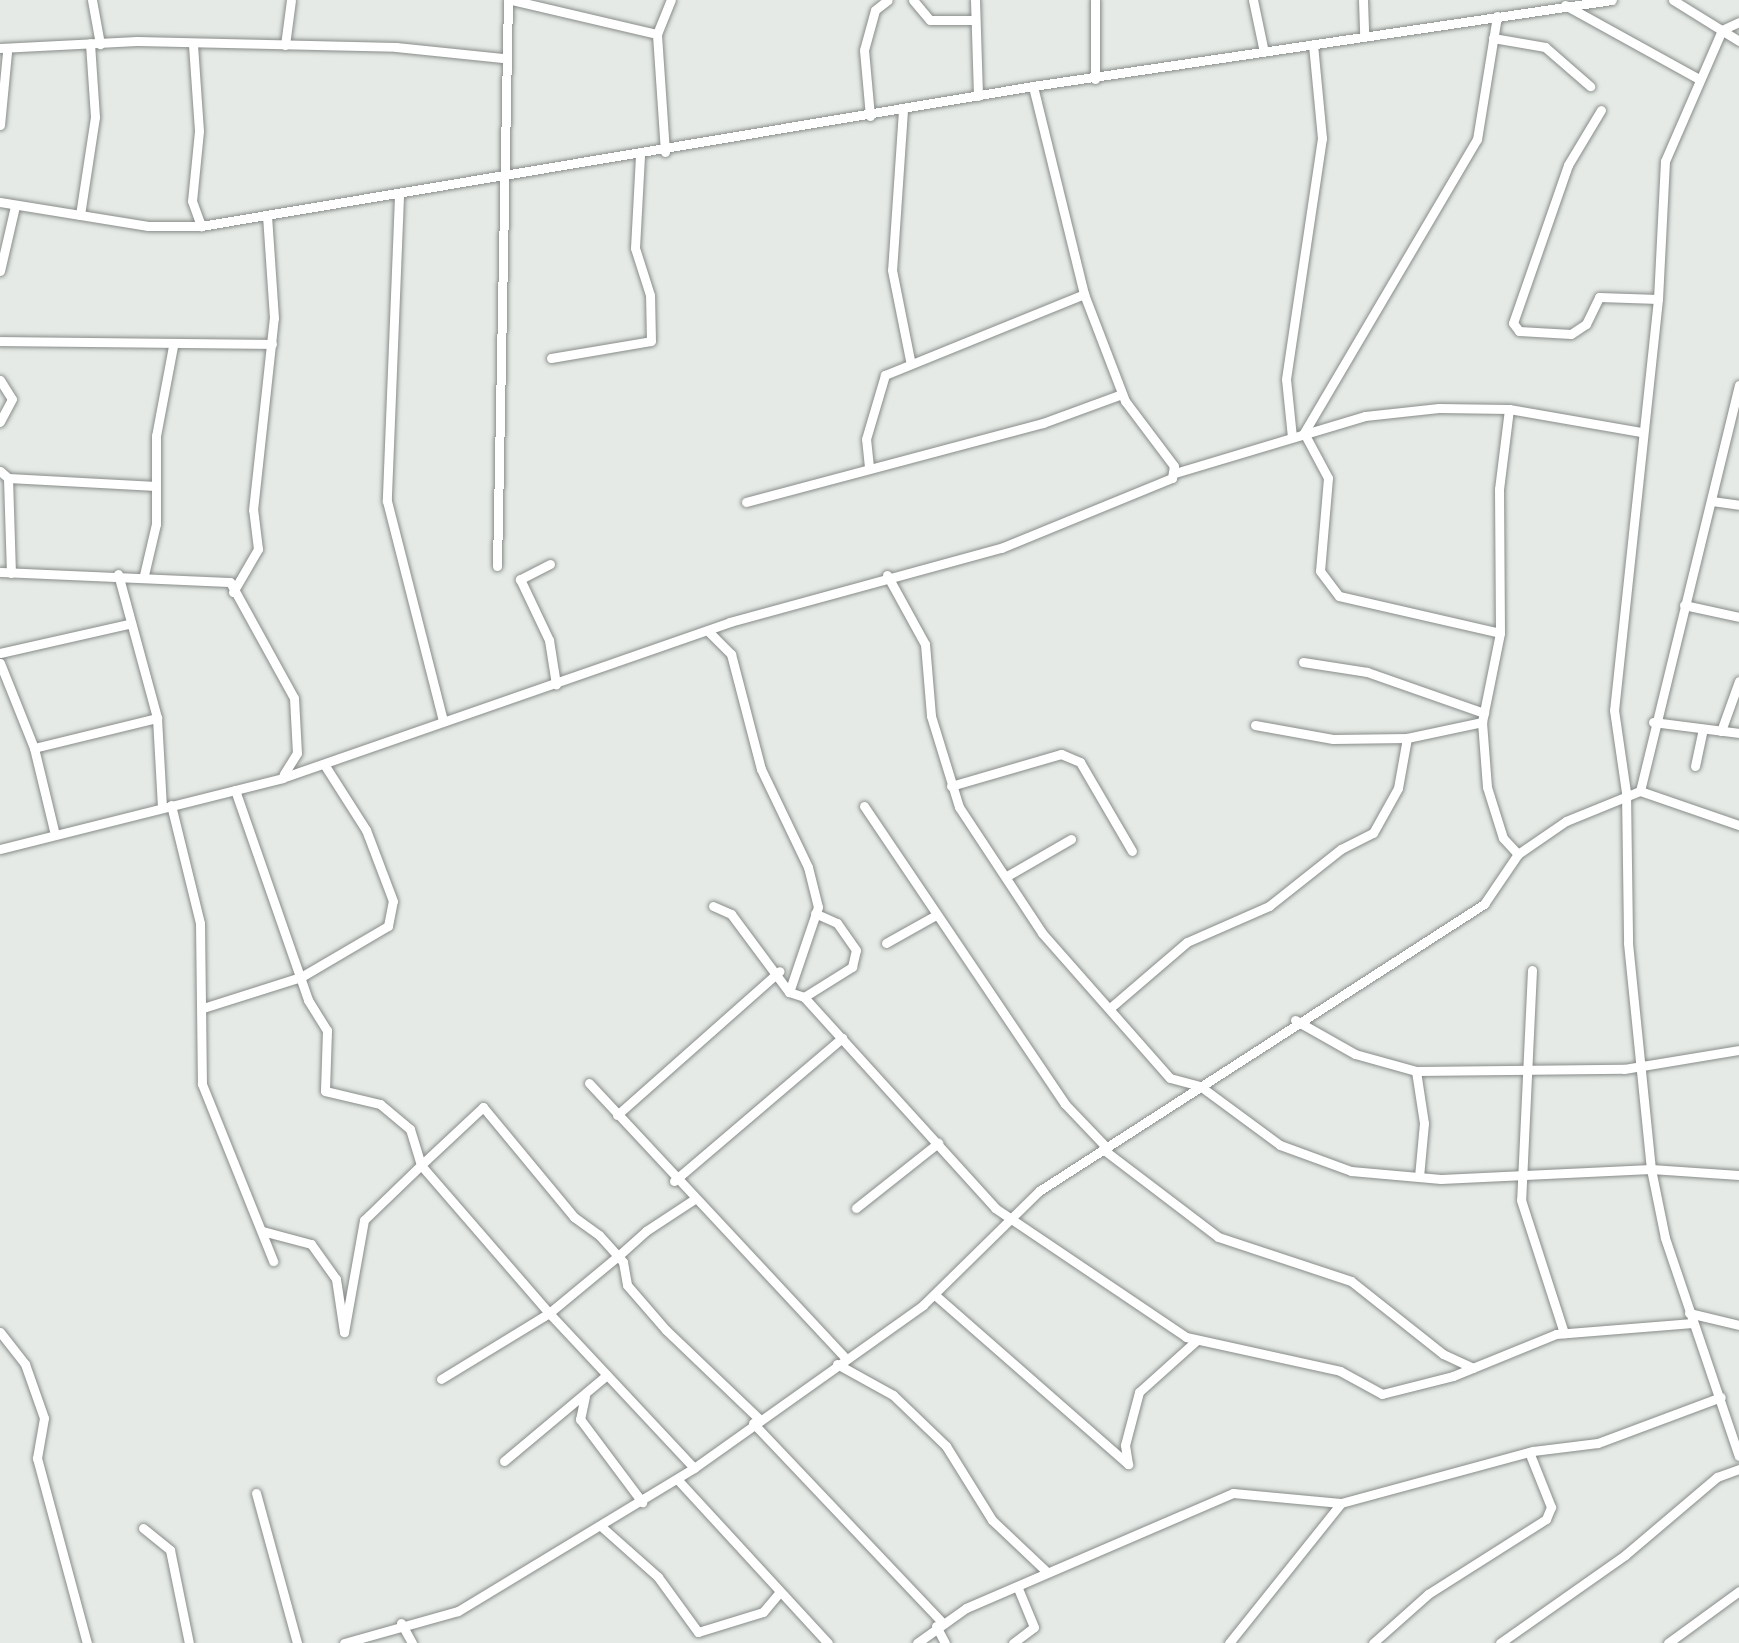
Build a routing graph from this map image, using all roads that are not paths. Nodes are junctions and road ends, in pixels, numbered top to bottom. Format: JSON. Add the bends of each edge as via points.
{"nodes":[{"id":1,"x":92,"y":0,"type":"edge"},
{"id":2,"x":291,"y":0,"type":"edge"},
{"id":3,"x":510,"y":0,"type":"edge"},
{"id":4,"x":671,"y":0,"type":"edge"},
{"id":5,"x":888,"y":0,"type":"edge"},
{"id":6,"x":913,"y":0,"type":"edge"},
{"id":7,"x":975,"y":0,"type":"edge"},
{"id":8,"x":1095,"y":0,"type":"edge"},
{"id":9,"x":1253,"y":0,"type":"edge"},
{"id":10,"x":1363,"y":0,"type":"edge"},
{"id":11,"x":1612,"y":0,"type":"edge"},
{"id":12,"x":1673,"y":0,"type":"edge"},
{"id":13,"x":1565,"y":5,"type":"junction"},
{"id":14,"x":1497,"y":16,"type":"junction"},
{"id":15,"x":974,"y":20,"type":"junction"},
{"id":16,"x":1739,"y":22,"type":"edge"},
{"id":17,"x":1722,"y":30,"type":"junction"},
{"id":18,"x":657,"y":34,"type":"junction"},
{"id":19,"x":1364,"y":36,"type":"junction"},
{"id":20,"x":1493,"y":38,"type":"junction"},
{"id":21,"x":1739,"y":41,"type":"edge"},
{"id":22,"x":95,"y":43,"type":"junction"},
{"id":23,"x":1313,"y":44,"type":"junction"},
{"id":24,"x":193,"y":45,"type":"junction"},
{"id":25,"x":285,"y":45,"type":"junction"},
{"id":26,"x":4,"y":50,"type":"edge"},
{"id":27,"x":1264,"y":52,"type":"junction"},
{"id":28,"x":502,"y":58,"type":"junction"},
{"id":29,"x":1095,"y":79,"type":"junction"},
{"id":30,"x":1699,"y":79,"type":"junction"},
{"id":31,"x":1033,"y":86,"type":"junction"},
{"id":32,"x":1590,"y":86,"type":"dead end"},
{"id":33,"x":978,"y":96,"type":"junction"},
{"id":34,"x":903,"y":110,"type":"junction"},
{"id":35,"x":1601,"y":110,"type":"dead end"},
{"id":36,"x":870,"y":116,"type":"junction"},
{"id":37,"x":0,"y":125,"type":"edge"},
{"id":38,"x":665,"y":152,"type":"junction"},
{"id":39,"x":640,"y":156,"type":"junction"},
{"id":40,"x":501,"y":177,"type":"junction"},
{"id":41,"x":399,"y":196,"type":"junction"},
{"id":42,"x":0,"y":202,"type":"edge"},
{"id":43,"x":15,"y":206,"type":"junction"},
{"id":44,"x":80,"y":215,"type":"junction"},
{"id":45,"x":267,"y":215,"type":"junction"},
{"id":46,"x":201,"y":226,"type":"junction"},
{"id":47,"x":0,"y":271,"type":"edge"},
{"id":48,"x":1084,"y":294,"type":"junction"},
{"id":49,"x":1658,"y":299,"type":"junction"},
{"id":50,"x":0,"y":341,"type":"edge"},
{"id":51,"x":272,"y":344,"type":"junction"},
{"id":52,"x":173,"y":346,"type":"junction"},
{"id":53,"x":551,"y":358,"type":"dead end"},
{"id":54,"x":910,"y":360,"type":"junction"},
{"id":55,"x":0,"y":380,"type":"edge"},
{"id":56,"x":1739,"y":385,"type":"edge"},
{"id":57,"x":1122,"y":394,"type":"junction"},
{"id":58,"x":1509,"y":409,"type":"junction"},
{"id":59,"x":0,"y":422,"type":"edge"},
{"id":60,"x":1641,"y":432,"type":"junction"},
{"id":61,"x":1304,"y":433,"type":"junction"},
{"id":62,"x":1292,"y":437,"type":"junction"},
{"id":63,"x":869,"y":467,"type":"junction"},
{"id":64,"x":1175,"y":473,"type":"junction"},
{"id":65,"x":4,"y":475,"type":"edge"},
{"id":66,"x":156,"y":486,"type":"junction"},
{"id":67,"x":1712,"y":501,"type":"junction"},
{"id":68,"x":746,"y":502,"type":"dead end"},
{"id":69,"x":1739,"y":505,"type":"edge"},
{"id":70,"x":550,"y":564,"type":"dead end"},
{"id":71,"x":497,"y":566,"type":"dead end"},
{"id":72,"x":6,"y":573,"type":"edge"},
{"id":73,"x":118,"y":574,"type":"junction"},
{"id":74,"x":144,"y":575,"type":"junction"},
{"id":75,"x":887,"y":575,"type":"junction"},
{"id":76,"x":233,"y":592,"type":"junction"},
{"id":77,"x":1684,"y":605,"type":"junction"},
{"id":78,"x":1739,"y":617,"type":"edge"},
{"id":79,"x":129,"y":624,"type":"junction"},
{"id":80,"x":708,"y":631,"type":"junction"},
{"id":81,"x":1500,"y":633,"type":"junction"},
{"id":82,"x":0,"y":653,"type":"edge"},
{"id":83,"x":1303,"y":662,"type":"dead end"},
{"id":84,"x":0,"y":663,"type":"edge"},
{"id":85,"x":1739,"y":681,"type":"edge"},
{"id":86,"x":556,"y":684,"type":"junction"},
{"id":87,"x":157,"y":718,"type":"junction"},
{"id":88,"x":1483,"y":718,"type":"junction"},
{"id":89,"x":443,"y":721,"type":"junction"},
{"id":90,"x":1653,"y":722,"type":"junction"},
{"id":91,"x":1255,"y":725,"type":"dead end"},
{"id":92,"x":1703,"y":729,"type":"junction"},
{"id":93,"x":1721,"y":731,"type":"junction"},
{"id":94,"x":1739,"y":733,"type":"edge"},
{"id":95,"x":1407,"y":738,"type":"junction"},
{"id":96,"x":34,"y":748,"type":"junction"},
{"id":97,"x":324,"y":764,"type":"junction"},
{"id":98,"x":1695,"y":766,"type":"dead end"},
{"id":99,"x":284,"y":774,"type":"junction"},
{"id":100,"x":951,"y":786,"type":"junction"},
{"id":101,"x":235,"y":790,"type":"junction"},
{"id":102,"x":1640,"y":791,"type":"junction"},
{"id":103,"x":1626,"y":792,"type":"junction"},
{"id":104,"x":167,"y":806,"type":"junction"},
{"id":105,"x":864,"y":806,"type":"dead end"},
{"id":106,"x":1739,"y":825,"type":"edge"},
{"id":107,"x":55,"y":835,"type":"junction"},
{"id":108,"x":1071,"y":839,"type":"dead end"},
{"id":109,"x":0,"y":849,"type":"edge"},
{"id":110,"x":1132,"y":851,"type":"dead end"},
{"id":111,"x":1518,"y":854,"type":"junction"},
{"id":112,"x":1007,"y":876,"type":"junction"},
{"id":113,"x":713,"y":906,"type":"dead end"},
{"id":114,"x":815,"y":913,"type":"junction"},
{"id":115,"x":936,"y":915,"type":"junction"},
{"id":116,"x":886,"y":943,"type":"dead end"},
{"id":117,"x":1532,"y":970,"type":"dead end"},
{"id":118,"x":780,"y":971,"type":"junction"},
{"id":119,"x":301,"y":977,"type":"junction"},
{"id":120,"x":789,"y":992,"type":"junction"},
{"id":121,"x":804,"y":997,"type":"junction"},
{"id":122,"x":203,"y":1008,"type":"junction"},
{"id":123,"x":1110,"y":1008,"type":"junction"},
{"id":124,"x":1295,"y":1020,"type":"junction"},
{"id":125,"x":842,"y":1038,"type":"junction"},
{"id":126,"x":1739,"y":1050,"type":"edge"},
{"id":127,"x":1640,"y":1065,"type":"junction"},
{"id":128,"x":1523,"y":1066,"type":"junction"},
{"id":129,"x":1416,"y":1071,"type":"junction"},
{"id":130,"x":589,"y":1083,"type":"dead end"},
{"id":131,"x":1200,"y":1086,"type":"junction"},
{"id":132,"x":617,"y":1115,"type":"junction"},
{"id":133,"x":938,"y":1143,"type":"junction"},
{"id":134,"x":1105,"y":1149,"type":"junction"},
{"id":135,"x":421,"y":1165,"type":"junction"},
{"id":136,"x":1651,"y":1169,"type":"junction"},
{"id":137,"x":1522,"y":1175,"type":"junction"},
{"id":138,"x":1739,"y":1175,"type":"edge"},
{"id":139,"x":1419,"y":1177,"type":"junction"},
{"id":140,"x":674,"y":1181,"type":"junction"},
{"id":141,"x":693,"y":1200,"type":"junction"},
{"id":142,"x":856,"y":1208,"type":"dead end"},
{"id":143,"x":1013,"y":1217,"type":"junction"},
{"id":144,"x":262,"y":1231,"type":"junction"},
{"id":145,"x":618,"y":1256,"type":"junction"},
{"id":146,"x":273,"y":1261,"type":"dead end"},
{"id":147,"x":935,"y":1295,"type":"junction"},
{"id":148,"x":549,"y":1313,"type":"junction"},
{"id":149,"x":1691,"y":1318,"type":"junction"},
{"id":150,"x":1739,"y":1325,"type":"edge"},
{"id":151,"x":0,"y":1332,"type":"edge"},
{"id":152,"x":1564,"y":1333,"type":"junction"},
{"id":153,"x":1197,"y":1340,"type":"junction"},
{"id":154,"x":841,"y":1361,"type":"junction"},
{"id":155,"x":1473,"y":1368,"type":"junction"},
{"id":156,"x":607,"y":1375,"type":"junction"},
{"id":157,"x":441,"y":1379,"type":"dead end"},
{"id":158,"x":585,"y":1396,"type":"junction"},
{"id":159,"x":1721,"y":1397,"type":"junction"},
{"id":160,"x":756,"y":1421,"type":"junction"},
{"id":161,"x":1529,"y":1452,"type":"junction"},
{"id":162,"x":1739,"y":1456,"type":"edge"},
{"id":163,"x":504,"y":1461,"type":"dead end"},
{"id":164,"x":694,"y":1468,"type":"junction"},
{"id":165,"x":1739,"y":1469,"type":"edge"},
{"id":166,"x":677,"y":1479,"type":"junction"},
{"id":167,"x":256,"y":1493,"type":"dead end"},
{"id":168,"x":642,"y":1502,"type":"junction"},
{"id":169,"x":1341,"y":1503,"type":"junction"},
{"id":170,"x":143,"y":1528,"type":"dead end"},
{"id":171,"x":603,"y":1528,"type":"junction"},
{"id":172,"x":1047,"y":1572,"type":"junction"},
{"id":173,"x":1017,"y":1586,"type":"junction"},
{"id":174,"x":1739,"y":1591,"type":"edge"},
{"id":175,"x":779,"y":1593,"type":"junction"},
{"id":176,"x":401,"y":1623,"type":"junction"},
{"id":177,"x":939,"y":1624,"type":"junction"},
{"id":178,"x":87,"y":1643,"type":"edge"},
{"id":179,"x":189,"y":1643,"type":"edge"},
{"id":180,"x":297,"y":1643,"type":"edge"},
{"id":181,"x":344,"y":1643,"type":"edge"},
{"id":182,"x":412,"y":1643,"type":"edge"},
{"id":183,"x":828,"y":1643,"type":"edge"},
{"id":184,"x":917,"y":1643,"type":"edge"},
{"id":185,"x":945,"y":1643,"type":"edge"},
{"id":186,"x":1013,"y":1643,"type":"edge"},
{"id":187,"x":1229,"y":1643,"type":"edge"},
{"id":188,"x":1373,"y":1643,"type":"edge"},
{"id":189,"x":1500,"y":1643,"type":"edge"},
{"id":190,"x":1668,"y":1643,"type":"edge"}],
"edges":[{"from":1,"to":22,"type":"street"},
{"from":2,"to":25,"type":"street"},
{"from":3,"to":18,"type":"street"},
{"from":3,"to":28,"type":"street"},
{"from":4,"to":18,"type":"street"},
{"from":5,"to":36,"type":"street","via":[[875,10],[864,50]]},
{"from":6,"to":15,"type":"street","via":[[930,20]]},
{"from":7,"to":15,"type":"street"},
{"from":8,"to":29,"type":"street"},
{"from":9,"to":27,"type":"street"},
{"from":10,"to":19,"type":"street"},
{"from":11,"to":13,"type":"street"},
{"from":12,"to":17,"type":"street"},
{"from":13,"to":14,"type":"street"},
{"from":13,"to":30,"type":"street"},
{"from":14,"to":19,"type":"street"},
{"from":14,"to":20,"type":"street"},
{"from":15,"to":33,"type":"street"},
{"from":16,"to":17,"type":"street"},
{"from":17,"to":21,"type":"street"},
{"from":17,"to":30,"type":"street"},
{"from":18,"to":38,"type":"street"},
{"from":19,"to":23,"type":"street"},
{"from":20,"to":32,"type":"street","via":[[1545,47]]},
{"from":20,"to":61,"type":"street","via":[[1477,139]]},
{"from":22,"to":24,"type":"street"},
{"from":22,"to":26,"type":"street","via":[[44,42]]},
{"from":22,"to":44,"type":"street","via":[[95,117]]},
{"from":23,"to":27,"type":"street"},
{"from":23,"to":62,"type":"street","via":[[1322,138],[1286,379]]},
{"from":24,"to":25,"type":"street"},
{"from":24,"to":46,"type":"street","via":[[199,131],[192,201]]},
{"from":25,"to":28,"type":"street"},
{"from":26,"to":37,"type":"street"},
{"from":27,"to":29,"type":"street"},
{"from":28,"to":40,"type":"street"},
{"from":29,"to":31,"type":"street"},
{"from":30,"to":49,"type":"street","via":[[1665,161]]},
{"from":31,"to":33,"type":"street"},
{"from":31,"to":48,"type":"street"},
{"from":33,"to":34,"type":"street"},
{"from":34,"to":36,"type":"street"},
{"from":34,"to":54,"type":"street","via":[[892,270]]},
{"from":35,"to":49,"type":"street","via":[[1568,165],[1513,323],[1519,331],[1571,334],[1581,330],[1599,297]]},
{"from":36,"to":38,"type":"street"},
{"from":38,"to":39,"type":"street"},
{"from":39,"to":40,"type":"street"},
{"from":39,"to":53,"type":"street","via":[[635,248],[650,295],[651,341]]},
{"from":40,"to":41,"type":"street"},
{"from":40,"to":71,"type":"street"},
{"from":41,"to":45,"type":"street"},
{"from":41,"to":89,"type":"street","via":[[387,501]]},
{"from":42,"to":43,"type":"street"},
{"from":43,"to":44,"type":"street"},
{"from":43,"to":47,"type":"street"},
{"from":44,"to":46,"type":"street"},
{"from":45,"to":46,"type":"street"},
{"from":45,"to":51,"type":"street"},
{"from":48,"to":54,"type":"street"},
{"from":48,"to":57,"type":"street"},
{"from":49,"to":60,"type":"street"},
{"from":50,"to":52,"type":"street"},
{"from":51,"to":52,"type":"street"},
{"from":51,"to":76,"type":"street","via":[[253,510],[258,549]]},
{"from":52,"to":66,"type":"street"},
{"from":54,"to":63,"type":"street","via":[[878,386],[866,439]]},
{"from":55,"to":59,"type":"street","via":[[12,399]]},
{"from":56,"to":67,"type":"street"},
{"from":57,"to":63,"type":"street","via":[[1043,423]]},
{"from":57,"to":64,"type":"street"},
{"from":58,"to":60,"type":"street"},
{"from":58,"to":61,"type":"street","via":[[1365,416]]},
{"from":58,"to":81,"type":"street","via":[[1499,469]]},
{"from":60,"to":103,"type":"street","via":[[1614,695]]},
{"from":61,"to":62,"type":"street"},
{"from":61,"to":81,"type":"street","via":[[1328,478],[1320,571],[1339,596]]},
{"from":62,"to":64,"type":"street"},
{"from":63,"to":68,"type":"street"},
{"from":64,"to":75,"type":"street","via":[[1001,548]]},
{"from":65,"to":66,"type":"street"},
{"from":65,"to":72,"type":"street"},
{"from":66,"to":74,"type":"street"},
{"from":67,"to":69,"type":"street"},
{"from":67,"to":77,"type":"street"},
{"from":70,"to":86,"type":"street","via":[[520,579],[549,640]]},
{"from":72,"to":73,"type":"street"},
{"from":73,"to":74,"type":"street"},
{"from":73,"to":79,"type":"street"},
{"from":74,"to":76,"type":"street","via":[[230,582]]},
{"from":75,"to":80,"type":"street"},
{"from":75,"to":100,"type":"street","via":[[925,644],[931,716]]},
{"from":76,"to":99,"type":"street","via":[[294,698],[297,753]]},
{"from":77,"to":78,"type":"street"},
{"from":77,"to":90,"type":"street"},
{"from":79,"to":82,"type":"street"},
{"from":79,"to":87,"type":"street"},
{"from":80,"to":86,"type":"street"},
{"from":80,"to":114,"type":"street","via":[[731,654],[761,769],[808,867]]},
{"from":81,"to":88,"type":"street"},
{"from":83,"to":88,"type":"street","via":[[1367,672]]},
{"from":84,"to":96,"type":"street"},
{"from":85,"to":93,"type":"street"},
{"from":86,"to":89,"type":"street"},
{"from":87,"to":96,"type":"street"},
{"from":87,"to":104,"type":"street"},
{"from":88,"to":95,"type":"street"},
{"from":88,"to":111,"type":"street","via":[[1487,787],[1503,838]]},
{"from":89,"to":97,"type":"street"},
{"from":90,"to":92,"type":"street"},
{"from":90,"to":102,"type":"street"},
{"from":91,"to":95,"type":"street","via":[[1319,738]]},
{"from":92,"to":93,"type":"street"},
{"from":92,"to":98,"type":"street"},
{"from":93,"to":94,"type":"street"},
{"from":95,"to":123,"type":"street","via":[[1398,788],[1373,833],[1341,849],[1269,906],[1187,942]]},
{"from":96,"to":107,"type":"street"},
{"from":97,"to":99,"type":"street"},
{"from":97,"to":119,"type":"street","via":[[366,830],[393,901],[392,917],[379,938]]},
{"from":99,"to":101,"type":"street"},
{"from":100,"to":110,"type":"street","via":[[1061,754],[1080,762]]},
{"from":100,"to":112,"type":"street"},
{"from":101,"to":104,"type":"street"},
{"from":101,"to":119,"type":"street"},
{"from":102,"to":103,"type":"street"},
{"from":102,"to":106,"type":"street"},
{"from":103,"to":111,"type":"street"},
{"from":103,"to":127,"type":"street"},
{"from":104,"to":107,"type":"street"},
{"from":104,"to":122,"type":"street","via":[[200,923]]},
{"from":105,"to":115,"type":"street"},
{"from":107,"to":109,"type":"street"},
{"from":108,"to":112,"type":"street"},
{"from":111,"to":124,"type":"street","via":[[1484,904]]},
{"from":112,"to":123,"type":"street","via":[[1042,933]]},
{"from":113,"to":118,"type":"street","via":[[731,914]]},
{"from":114,"to":120,"type":"street"},
{"from":114,"to":121,"type":"street","via":[[837,923],[856,950],[852,967]]},
{"from":115,"to":116,"type":"street"},
{"from":115,"to":134,"type":"street","via":[[1065,1104]]},
{"from":117,"to":128,"type":"street"},
{"from":118,"to":120,"type":"street"},
{"from":118,"to":132,"type":"street"},
{"from":119,"to":122,"type":"street"},
{"from":119,"to":135,"type":"street","via":[[327,1030],[325,1091],[380,1104],[410,1129]]},
{"from":120,"to":121,"type":"street"},
{"from":121,"to":125,"type":"street"},
{"from":122,"to":144,"type":"street","via":[[202,1084]]},
{"from":123,"to":131,"type":"street","via":[[1170,1078]]},
{"from":124,"to":129,"type":"street","via":[[1355,1054]]},
{"from":124,"to":131,"type":"street"},
{"from":125,"to":133,"type":"street"},
{"from":125,"to":140,"type":"street"},
{"from":126,"to":127,"type":"street"},
{"from":127,"to":128,"type":"street"},
{"from":127,"to":136,"type":"street"},
{"from":128,"to":129,"type":"street"},
{"from":128,"to":137,"type":"street"},
{"from":129,"to":139,"type":"street","via":[[1424,1123]]},
{"from":130,"to":132,"type":"street"},
{"from":131,"to":134,"type":"street"},
{"from":131,"to":139,"type":"street","via":[[1249,1128],[1312,1160]]},
{"from":132,"to":140,"type":"street"},
{"from":133,"to":142,"type":"street"},
{"from":133,"to":143,"type":"street","via":[[995,1208]]},
{"from":134,"to":143,"type":"street"},
{"from":134,"to":155,"type":"street","via":[[1218,1237],[1351,1281],[1443,1354]]},
{"from":135,"to":144,"type":"street","via":[[364,1220],[344,1332],[336,1279],[311,1244]]},
{"from":135,"to":145,"type":"street","via":[[483,1107],[574,1217]]},
{"from":135,"to":148,"type":"street"},
{"from":136,"to":137,"type":"street"},
{"from":136,"to":138,"type":"street"},
{"from":136,"to":149,"type":"street"},
{"from":137,"to":139,"type":"street"},
{"from":137,"to":152,"type":"street","via":[[1534,1254]]},
{"from":140,"to":141,"type":"street"},
{"from":141,"to":145,"type":"street"},
{"from":141,"to":154,"type":"street"},
{"from":143,"to":147,"type":"street"},
{"from":143,"to":153,"type":"street","via":[[1054,1253]]},
{"from":144,"to":146,"type":"street"},
{"from":145,"to":148,"type":"street"},
{"from":145,"to":160,"type":"street","via":[[630,1290]]},
{"from":147,"to":153,"type":"street","via":[[1128,1464],[1139,1392]]},
{"from":147,"to":154,"type":"street"},
{"from":148,"to":156,"type":"street"},
{"from":148,"to":157,"type":"street"},
{"from":149,"to":150,"type":"street"},
{"from":149,"to":152,"type":"street"},
{"from":149,"to":159,"type":"street"},
{"from":151,"to":178,"type":"street","via":[[44,1418],[37,1458]]},
{"from":152,"to":155,"type":"street"},
{"from":153,"to":155,"type":"street","via":[[1326,1367],[1382,1394]]},
{"from":154,"to":160,"type":"street"},
{"from":154,"to":172,"type":"street","via":[[893,1395],[946,1446],[992,1520]]},
{"from":156,"to":158,"type":"street"},
{"from":156,"to":164,"type":"street"},
{"from":158,"to":163,"type":"street"},
{"from":158,"to":168,"type":"street","via":[[580,1419]]},
{"from":159,"to":161,"type":"street","via":[[1598,1443]]},
{"from":159,"to":162,"type":"street"},
{"from":160,"to":164,"type":"street"},
{"from":160,"to":177,"type":"street"},
{"from":161,"to":169,"type":"street"},
{"from":161,"to":188,"type":"street","via":[[1551,1507],[1546,1519],[1428,1594]]},
{"from":164,"to":166,"type":"street"},
{"from":165,"to":189,"type":"street","via":[[1717,1477],[1625,1555]]},
{"from":166,"to":168,"type":"street"},
{"from":166,"to":175,"type":"street"},
{"from":167,"to":180,"type":"street"},
{"from":168,"to":171,"type":"street"},
{"from":169,"to":172,"type":"street","via":[[1233,1493]]},
{"from":169,"to":187,"type":"street"},
{"from":170,"to":179,"type":"street","via":[[170,1550]]},
{"from":171,"to":175,"type":"street","via":[[658,1577],[698,1632],[763,1612]]},
{"from":171,"to":176,"type":"street","via":[[458,1611]]},
{"from":172,"to":173,"type":"street"},
{"from":173,"to":177,"type":"street"},
{"from":173,"to":186,"type":"street","via":[[1034,1627]]},
{"from":174,"to":190,"type":"street"},
{"from":175,"to":183,"type":"street"},
{"from":176,"to":181,"type":"street"},
{"from":176,"to":182,"type":"street"},
{"from":177,"to":184,"type":"street"},
{"from":177,"to":185,"type":"street"}]}
